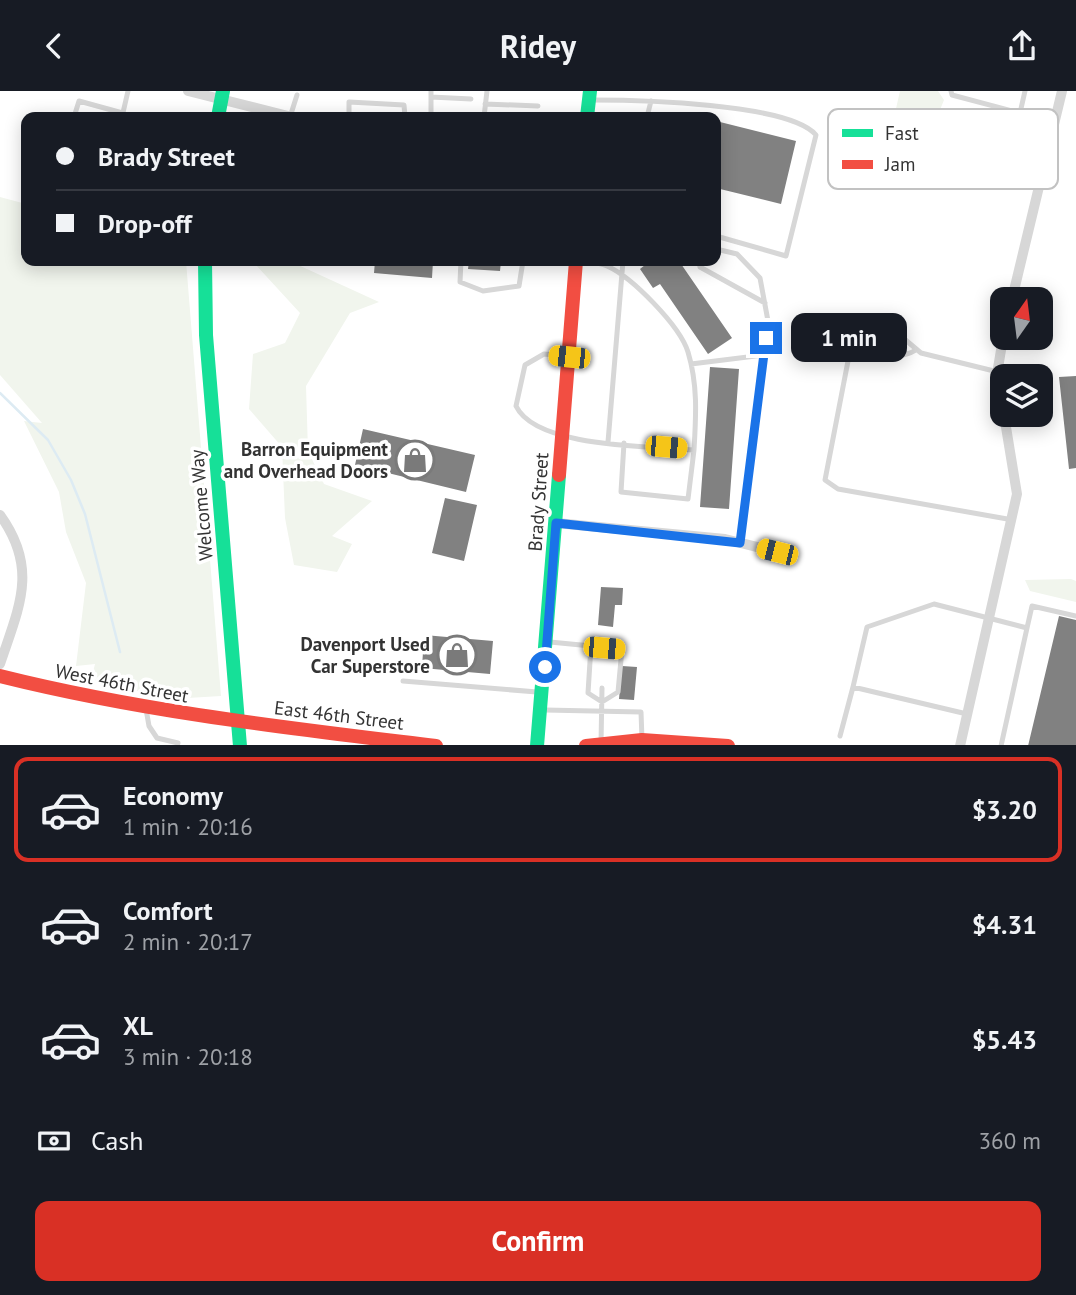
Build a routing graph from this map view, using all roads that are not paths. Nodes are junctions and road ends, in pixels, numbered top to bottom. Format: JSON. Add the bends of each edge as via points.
{"nodes":[{"id":1,"x":128,"y":91,"type":"edge"},
{"id":2,"x":188,"y":91,"type":"edge"},
{"id":3,"x":487,"y":91,"type":"edge"},
{"id":4,"x":950,"y":91,"type":"edge"},
{"id":5,"x":1025,"y":91,"type":"edge"},
{"id":6,"x":1062,"y":91,"type":"edge"},
{"id":7,"x":431,"y":94,"type":"edge"},
{"id":8,"x":222,"y":95,"type":"edge"},
{"id":9,"x":297,"y":95,"type":"dead end"},
{"id":10,"x":589,"y":95,"type":"edge"},
{"id":11,"x":471,"y":99,"type":"dead end"},
{"id":12,"x":651,"y":101,"type":"junction"},
{"id":13,"x":485,"y":104,"type":"junction"},
{"id":14,"x":538,"y":106,"type":"dead end"},
{"id":15,"x":1005,"y":109,"type":"edge"},
{"id":16,"x":1021,"y":109,"type":"edge"},
{"id":17,"x":1058,"y":109,"type":"edge"},
{"id":18,"x":76,"y":112,"type":"edge"},
{"id":19,"x":113,"y":112,"type":"edge"},
{"id":20,"x":123,"y":112,"type":"edge"},
{"id":21,"x":275,"y":112,"type":"edge"},
{"id":22,"x":292,"y":112,"type":"edge"},
{"id":23,"x":349,"y":112,"type":"edge"},
{"id":24,"x":405,"y":112,"type":"edge"},
{"id":25,"x":430,"y":112,"type":"edge"},
{"id":26,"x":484,"y":112,"type":"edge"},
{"id":27,"x":648,"y":112,"type":"edge"},
{"id":28,"x":1038,"y":189,"type":"edge"},
{"id":29,"x":721,"y":237,"type":"edge"},
{"id":30,"x":721,"y":250,"type":"edge"},
{"id":31,"x":205,"y":266,"type":"edge"},
{"id":32,"x":461,"y":266,"type":"edge"},
{"id":33,"x":522,"y":266,"type":"edge"},
{"id":34,"x":576,"y":266,"type":"edge"},
{"id":35,"x":608,"y":266,"type":"edge"},
{"id":36,"x":622,"y":266,"type":"edge"},
{"id":37,"x":700,"y":266,"type":"edge"},
{"id":38,"x":620,"y":273,"type":"junction"},
{"id":39,"x":1015,"y":287,"type":"edge"},
{"id":40,"x":765,"y":303,"type":"junction"},
{"id":41,"x":916,"y":350,"type":"junction"},
{"id":42,"x":850,"y":351,"type":"junction"},
{"id":43,"x":764,"y":355,"type":"junction"},
{"id":44,"x":569,"y":357,"type":"junction"},
{"id":45,"x":691,"y":364,"type":"junction"},
{"id":46,"x":990,"y":370,"type":"edge"},
{"id":47,"x":1005,"y":427,"type":"edge"},
{"id":48,"x":563,"y":437,"type":"junction"},
{"id":49,"x":608,"y":442,"type":"junction"},
{"id":50,"x":624,"y":443,"type":"junction"},
{"id":51,"x":694,"y":450,"type":"junction"},
{"id":52,"x":0,"y":515,"type":"edge"},
{"id":53,"x":1013,"y":520,"type":"junction"},
{"id":54,"x":556,"y":523,"type":"junction"},
{"id":55,"x":740,"y":543,"type":"junction"},
{"id":56,"x":777,"y":552,"type":"dead end"},
{"id":57,"x":1076,"y":616,"type":"edge"},
{"id":58,"x":990,"y":617,"type":"junction"},
{"id":59,"x":1027,"y":628,"type":"junction"},
{"id":60,"x":547,"y":642,"type":"junction"},
{"id":61,"x":591,"y":646,"type":"junction"},
{"id":62,"x":604,"y":648,"type":"junction"},
{"id":63,"x":604,"y":658,"type":"dead end"},
{"id":64,"x":0,"y":664,"type":"edge"},
{"id":65,"x":0,"y":676,"type":"edge"},
{"id":66,"x":403,"y":681,"type":"dead end"},
{"id":67,"x":853,"y":687,"type":"junction"},
{"id":68,"x":602,"y":688,"type":"dead end"},
{"id":69,"x":543,"y":693,"type":"junction"},
{"id":70,"x":602,"y":702,"type":"junction"},
{"id":71,"x":146,"y":709,"type":"junction"},
{"id":72,"x":542,"y":710,"type":"junction"},
{"id":73,"x":601,"y":711,"type":"junction"},
{"id":74,"x":967,"y":714,"type":"junction"},
{"id":75,"x":238,"y":722,"type":"junction"},
{"id":76,"x":840,"y":736,"type":"dead end"},
{"id":77,"x":157,"y":738,"type":"junction"},
{"id":78,"x":642,"y":740,"type":"junction"},
{"id":79,"x":378,"y":742,"type":"edge"},
{"id":80,"x":155,"y":745,"type":"edge"},
{"id":81,"x":177,"y":745,"type":"edge"},
{"id":82,"x":240,"y":745,"type":"edge"},
{"id":83,"x":436,"y":745,"type":"edge"},
{"id":84,"x":537,"y":745,"type":"edge"},
{"id":85,"x":594,"y":745,"type":"edge"},
{"id":86,"x":728,"y":745,"type":"edge"},
{"id":87,"x":960,"y":745,"type":"edge"},
{"id":88,"x":1000,"y":745,"type":"edge"}],
"edges":[{"from":1,"to":20,"type":"lane"},
{"from":2,"to":8,"type":"street"},
{"from":3,"to":13,"type":"lane"},
{"from":4,"to":15,"type":"lane"},
{"from":5,"to":16,"type":"lane"},
{"from":6,"to":17,"type":"street"},
{"from":7,"to":11,"type":"lane"},
{"from":7,"to":25,"type":"lane"},
{"from":8,"to":21,"type":"street"},
{"from":9,"to":22,"type":"lane"},
{"from":10,"to":12,"type":"lane"},
{"from":12,"to":27,"type":"lane"},
{"from":12,"to":29,"type":"lane","via":[[773,116],[816,135],[786,256]]},
{"from":13,"to":14,"type":"lane"},
{"from":13,"to":26,"type":"lane"},
{"from":18,"to":19,"type":"lane","via":[[79,101]]},
{"from":23,"to":24,"type":"lane","via":[[349,102],[404,105]]},
{"from":28,"to":39,"type":"street"},
{"from":30,"to":40,"type":"lane","via":[[737,254],[760,278]]},
{"from":31,"to":75,"type":"main road","name":"Welcome Way","via":[[206,335]]},
{"from":32,"to":33,"type":"lane","via":[[460,282],[483,291],[519,286]]},
{"from":34,"to":44,"type":"main road","name":"Brady Street"},
{"from":35,"to":38,"type":"lane"},
{"from":36,"to":38,"type":"lane"},
{"from":37,"to":40,"type":"lane"},
{"from":38,"to":45,"type":"lane","via":[[663,315],[687,349]]},
{"from":38,"to":49,"type":"lane"},
{"from":40,"to":43,"type":"lane"},
{"from":41,"to":42,"type":"lane","via":[[892,356]]},
{"from":41,"to":42,"type":"lane","via":[[901,337],[854,330]]},
{"from":41,"to":46,"type":"lane"},
{"from":42,"to":53,"type":"lane","via":[[825,480],[838,489]]},
{"from":43,"to":45,"type":"lane"},
{"from":43,"to":55,"type":"lane"},
{"from":44,"to":48,"type":"main road","name":"Brady Street"},
{"from":44,"to":48,"type":"lane","via":[[544,354],[525,365],[516,406],[529,422]]},
{"from":45,"to":51,"type":"lane","via":[[697,403]]},
{"from":47,"to":53,"type":"street","via":[[1017,494]]},
{"from":48,"to":49,"type":"lane"},
{"from":48,"to":54,"type":"main road","name":"Brady Street"},
{"from":49,"to":50,"type":"lane"},
{"from":50,"to":51,"type":"lane"},
{"from":50,"to":51,"type":"lane","via":[[621,492],[688,499]]},
{"from":52,"to":64,"type":"street","via":[[19,545],[23,574],[20,604]]},
{"from":53,"to":58,"type":"street"},
{"from":54,"to":55,"type":"street"},
{"from":54,"to":60,"type":"main road","name":"Brady Street"},
{"from":55,"to":56,"type":"street"},
{"from":57,"to":59,"type":"lane","via":[[1031,606]]},
{"from":58,"to":59,"type":"lane"},
{"from":58,"to":67,"type":"lane","via":[[934,604],[867,627]]},
{"from":58,"to":74,"type":"street"},
{"from":59,"to":88,"type":"lane"},
{"from":60,"to":61,"type":"lane"},
{"from":60,"to":69,"type":"main road","name":"Brady Street"},
{"from":61,"to":62,"type":"lane"},
{"from":61,"to":70,"type":"lane","via":[[588,693]]},
{"from":62,"to":63,"type":"lane"},
{"from":62,"to":70,"type":"lane","via":[[622,649],[618,692]]},
{"from":65,"to":71,"type":"main road","name":"West 46th Street"},
{"from":66,"to":69,"type":"lane"},
{"from":67,"to":74,"type":"lane"},
{"from":67,"to":76,"type":"lane"},
{"from":68,"to":70,"type":"lane"},
{"from":69,"to":72,"type":"main road","name":"Brady Street"},
{"from":70,"to":73,"type":"lane"},
{"from":71,"to":75,"type":"main road","name":"West 46th Street"},
{"from":71,"to":77,"type":"lane"},
{"from":72,"to":73,"type":"lane"},
{"from":72,"to":84,"type":"main road","name":"Brady Street"},
{"from":73,"to":78,"type":"lane","via":[[641,712]]},
{"from":73,"to":85,"type":"lane"},
{"from":74,"to":87,"type":"street"},
{"from":75,"to":79,"type":"main road","name":"East 46th Street"},
{"from":75,"to":82,"type":"main road","name":"Welcome Way"},
{"from":77,"to":80,"type":"lane"},
{"from":77,"to":81,"type":"lane"},
{"from":78,"to":85,"type":"main road"},
{"from":78,"to":86,"type":"main road"},
{"from":79,"to":83,"type":"main road","name":"East 46th Street"}]}
